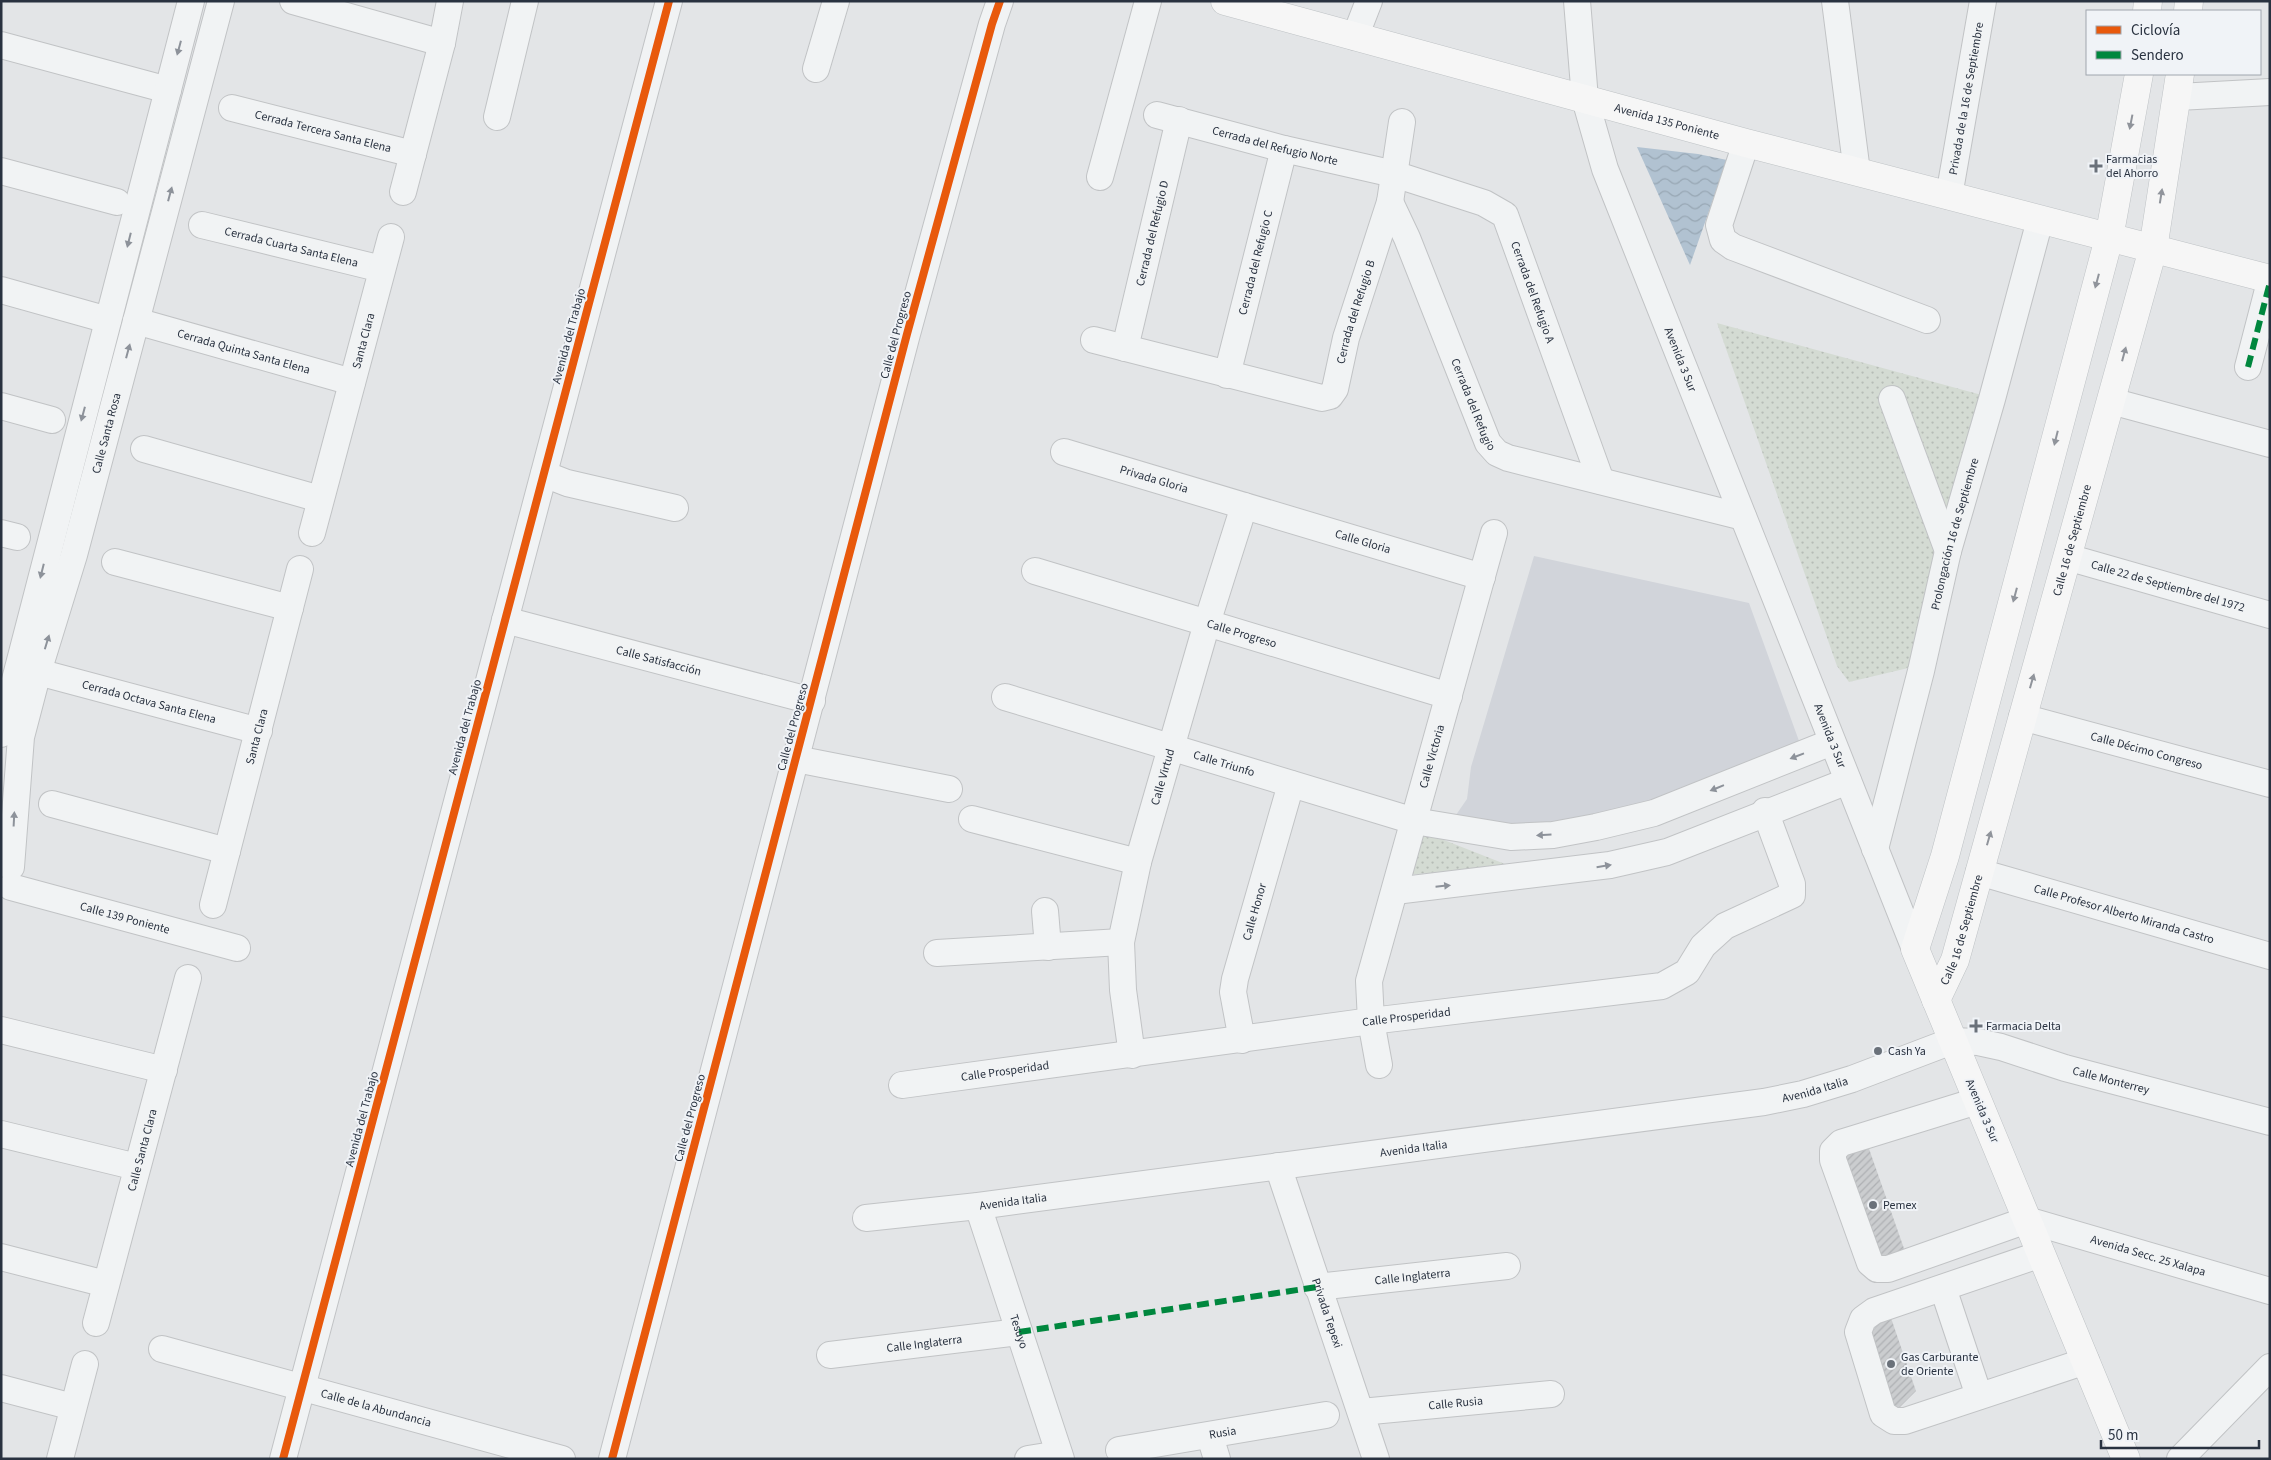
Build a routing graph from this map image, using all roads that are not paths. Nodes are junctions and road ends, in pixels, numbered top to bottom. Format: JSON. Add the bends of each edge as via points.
{"nodes":[{"id":1,"x":191,"y":1,"type":"edge"},
{"id":2,"x":221,"y":1,"type":"edge"},
{"id":3,"x":292,"y":1,"type":"edge"},
{"id":4,"x":450,"y":1,"type":"edge"},
{"id":5,"x":525,"y":1,"type":"edge"},
{"id":6,"x":669,"y":1,"type":"edge"},
{"id":7,"x":836,"y":1,"type":"edge"},
{"id":8,"x":1000,"y":1,"type":"edge"},
{"id":9,"x":1148,"y":1,"type":"edge"},
{"id":10,"x":1225,"y":1,"type":"edge"},
{"id":11,"x":1369,"y":1,"type":"edge"},
{"id":12,"x":1577,"y":1,"type":"edge"},
{"id":13,"x":1835,"y":1,"type":"edge"},
{"id":14,"x":1983,"y":1,"type":"edge"},
{"id":15,"x":1355,"y":37,"type":"junction"},
{"id":16,"x":442,"y":43,"type":"junction"},
{"id":17,"x":1,"y":45,"type":"edge"},
{"id":18,"x":816,"y":69,"type":"dead end"},
{"id":19,"x":2139,"y":75,"type":"edge"},
{"id":20,"x":2179,"y":86,"type":"edge"},
{"id":21,"x":168,"y":90,"type":"junction"},
{"id":22,"x":2270,"y":92,"type":"edge"},
{"id":23,"x":1585,"y":99,"type":"junction"},
{"id":24,"x":232,"y":108,"type":"dead end"},
{"id":25,"x":496,"y":117,"type":"dead end"},
{"id":26,"x":1168,"y":117,"type":"joint"},
{"id":27,"x":1402,"y":122,"type":"dead end"},
{"id":28,"x":1746,"y":143,"type":"junction"},
{"id":29,"x":1284,"y":149,"type":"junction"},
{"id":30,"x":412,"y":154,"type":"junction"},
{"id":31,"x":1,"y":171,"type":"edge"},
{"id":32,"x":1857,"y":172,"type":"junction"},
{"id":33,"x":1394,"y":174,"type":"junction"},
{"id":34,"x":1100,"y":177,"type":"dead end"},
{"id":35,"x":403,"y":192,"type":"dead end"},
{"id":36,"x":1949,"y":196,"type":"junction"},
{"id":37,"x":117,"y":202,"type":"dead end"},
{"id":38,"x":1390,"y":202,"type":"junction"},
{"id":39,"x":2040,"y":220,"type":"junction"},
{"id":40,"x":202,"y":225,"type":"dead end"},
{"id":41,"x":391,"y":236,"type":"dead end"},
{"id":42,"x":2109,"y":238,"type":"junction"},
{"id":43,"x":2153,"y":249,"type":"junction"},
{"id":44,"x":382,"y":269,"type":"junction"},
{"id":45,"x":2270,"y":281,"type":"edge"},
{"id":46,"x":1,"y":290,"type":"edge"},
{"id":47,"x":108,"y":320,"type":"junction"},
{"id":48,"x":1927,"y":320,"type":"dead end"},
{"id":49,"x":136,"y":321,"type":"junction"},
{"id":50,"x":1094,"y":340,"type":"dead end"},
{"id":51,"x":1125,"y":348,"type":"junction"},
{"id":52,"x":2248,"y":367,"type":"dead end"},
{"id":53,"x":94,"y":372,"type":"junction"},
{"id":54,"x":1227,"y":375,"type":"junction"},
{"id":55,"x":120,"y":380,"type":"junction"},
{"id":56,"x":352,"y":382,"type":"junction"},
{"id":57,"x":1892,"y":399,"type":"dead end"},
{"id":58,"x":2111,"y":401,"type":"junction"},
{"id":59,"x":1,"y":406,"type":"edge"},
{"id":60,"x":52,"y":420,"type":"dead end"},
{"id":61,"x":2270,"y":444,"type":"edge"},
{"id":62,"x":144,"y":449,"type":"dead end"},
{"id":63,"x":1064,"y":452,"type":"dead end"},
{"id":64,"x":544,"y":474,"type":"junction"},
{"id":65,"x":1601,"y":482,"type":"junction"},
{"id":66,"x":320,"y":499,"type":"junction"},
{"id":67,"x":1244,"y":506,"type":"junction"},
{"id":68,"x":675,"y":508,"type":"dead end"},
{"id":69,"x":1743,"y":517,"type":"junction"},
{"id":70,"x":312,"y":533,"type":"dead end"},
{"id":71,"x":1494,"y":533,"type":"dead end"},
{"id":72,"x":1948,"y":551,"type":"junction"},
{"id":73,"x":2067,"y":557,"type":"junction"},
{"id":74,"x":115,"y":562,"type":"dead end"},
{"id":75,"x":300,"y":569,"type":"dead end"},
{"id":76,"x":1035,"y":571,"type":"dead end"},
{"id":77,"x":1482,"y":577,"type":"junction"},
{"id":78,"x":290,"y":608,"type":"junction"},
{"id":79,"x":2270,"y":614,"type":"edge"},
{"id":80,"x":506,"y":620,"type":"junction"},
{"id":81,"x":1207,"y":623,"type":"junction"},
{"id":82,"x":18,"y":670,"type":"edge"},
{"id":83,"x":1448,"y":696,"type":"junction"},
{"id":84,"x":1005,"y":698,"type":"dead end"},
{"id":85,"x":812,"y":701,"type":"junction"},
{"id":86,"x":2022,"y":717,"type":"junction"},
{"id":87,"x":259,"y":731,"type":"junction"},
{"id":88,"x":1,"y":734,"type":"edge"},
{"id":89,"x":1832,"y":742,"type":"junction"},
{"id":90,"x":1170,"y":748,"type":"junction"},
{"id":91,"x":796,"y":760,"type":"junction"},
{"id":92,"x":1848,"y":781,"type":"junction"},
{"id":93,"x":1291,"y":784,"type":"junction"},
{"id":94,"x":2270,"y":784,"type":"edge"},
{"id":95,"x":948,"y":789,"type":"dead end"},
{"id":96,"x":52,"y":804,"type":"dead end"},
{"id":97,"x":1765,"y":812,"type":"junction"},
{"id":98,"x":972,"y":819,"type":"dead end"},
{"id":99,"x":1414,"y":821,"type":"junction"},
{"id":100,"x":1511,"y":837,"type":"junction"},
{"id":101,"x":1875,"y":849,"type":"junction"},
{"id":102,"x":227,"y":851,"type":"junction"},
{"id":103,"x":1138,"y":862,"type":"junction"},
{"id":104,"x":1979,"y":872,"type":"junction"},
{"id":105,"x":6,"y":877,"type":"edge"},
{"id":106,"x":1518,"y":878,"type":"junction"},
{"id":107,"x":1394,"y":891,"type":"junction"},
{"id":108,"x":213,"y":905,"type":"dead end"},
{"id":109,"x":1045,"y":912,"type":"dead end"},
{"id":110,"x":1121,"y":942,"type":"junction"},
{"id":111,"x":1048,"y":947,"type":"junction"},
{"id":112,"x":237,"y":948,"type":"dead end"},
{"id":113,"x":1915,"y":949,"type":"junction"},
{"id":114,"x":937,"y":953,"type":"dead end"},
{"id":115,"x":2270,"y":956,"type":"edge"},
{"id":116,"x":188,"y":978,"type":"dead end"},
{"id":117,"x":1936,"y":1000,"type":"junction"},
{"id":118,"x":1371,"y":1021,"type":"junction"},
{"id":119,"x":1,"y":1030,"type":"edge"},
{"id":120,"x":1242,"y":1040,"type":"junction"},
{"id":121,"x":1952,"y":1040,"type":"junction"},
{"id":122,"x":1132,"y":1055,"type":"junction"},
{"id":123,"x":1379,"y":1065,"type":"dead end"},
{"id":124,"x":164,"y":1070,"type":"junction"},
{"id":125,"x":902,"y":1085,"type":"dead end"},
{"id":126,"x":1977,"y":1101,"type":"junction"},
{"id":127,"x":2270,"y":1122,"type":"edge"},
{"id":128,"x":1,"y":1134,"type":"edge"},
{"id":129,"x":1278,"y":1166,"type":"junction"},
{"id":130,"x":137,"y":1167,"type":"junction"},
{"id":131,"x":978,"y":1206,"type":"junction"},
{"id":132,"x":866,"y":1218,"type":"dead end"},
{"id":133,"x":2027,"y":1220,"type":"junction"},
{"id":134,"x":2041,"y":1254,"type":"junction"},
{"id":135,"x":1,"y":1257,"type":"edge"},
{"id":136,"x":1507,"y":1266,"type":"dead end"},
{"id":137,"x":106,"y":1284,"type":"junction"},
{"id":138,"x":1317,"y":1287,"type":"junction"},
{"id":139,"x":1942,"y":1288,"type":"junction"},
{"id":140,"x":2270,"y":1291,"type":"edge"},
{"id":141,"x":96,"y":1322,"type":"dead end"},
{"id":142,"x":1019,"y":1332,"type":"junction"},
{"id":143,"x":162,"y":1349,"type":"dead end"},
{"id":144,"x":830,"y":1355,"type":"dead end"},
{"id":145,"x":2086,"y":1361,"type":"junction"},
{"id":146,"x":85,"y":1364,"type":"dead end"},
{"id":147,"x":2270,"y":1367,"type":"edge"},
{"id":148,"x":302,"y":1387,"type":"junction"},
{"id":149,"x":1,"y":1388,"type":"edge"},
{"id":150,"x":1551,"y":1394,"type":"dead end"},
{"id":151,"x":1980,"y":1396,"type":"junction"},
{"id":152,"x":74,"y":1407,"type":"junction"},
{"id":153,"x":1361,"y":1412,"type":"junction"},
{"id":154,"x":1326,"y":1415,"type":"dead end"},
{"id":155,"x":1214,"y":1447,"type":"edge"},
{"id":156,"x":1119,"y":1450,"type":"dead end"},
{"id":157,"x":1060,"y":1456,"type":"edge"},
{"id":158,"x":60,"y":1459,"type":"edge"},
{"id":159,"x":283,"y":1459,"type":"edge"},
{"id":160,"x":562,"y":1459,"type":"edge"},
{"id":161,"x":612,"y":1459,"type":"edge"},
{"id":162,"x":1028,"y":1459,"type":"edge"},
{"id":163,"x":1376,"y":1459,"type":"edge"},
{"id":164,"x":2126,"y":1459,"type":"edge"},
{"id":165,"x":2180,"y":1459,"type":"edge"}],
"edges":[{"from":1,"to":21,"type":"street","name":"Calle Santa Rosa","one_way":true},
{"from":49,"to":2,"type":"street","name":"Calle Santa Rosa","one_way":true},
{"from":3,"to":16,"type":"street"},
{"from":4,"to":16,"type":"street"},
{"from":5,"to":25,"type":"street"},
{"from":6,"to":64,"type":"street","name":"Avenida del Trabajo"},
{"from":7,"to":18,"type":"street"},
{"from":8,"to":85,"type":"street","name":"Calle del Progreso","via":[[910,325]]},
{"from":9,"to":34,"type":"street"},
{"from":10,"to":15,"type":"main road","name":"Avenida 135 Poniente"},
{"from":11,"to":15,"type":"street"},
{"from":12,"to":23,"type":"street","name":"Avenida 3 Sur"},
{"from":13,"to":32,"type":"street"},
{"from":14,"to":36,"type":"street","name":"Privada de la 16 de Septiembre"},
{"from":15,"to":23,"type":"main road","name":"Avenida 135 Poniente"},
{"from":16,"to":30,"type":"street"},
{"from":17,"to":21,"type":"street"},
{"from":19,"to":42,"type":"main road","one_way":true},
{"from":20,"to":22,"type":"street"},
{"from":43,"to":20,"type":"main road","name":"Calle 16 de Septiembre","one_way":true},
{"from":21,"to":47,"type":"street","name":"Calle Santa Rosa","one_way":true},
{"from":23,"to":28,"type":"main road","name":"Avenida 135 Poniente"},
{"from":23,"to":69,"type":"street","name":"Avenida 3 Sur","via":[[1605,169]]},
{"from":24,"to":30,"type":"street","name":"Cerrada Tercera Santa Elena"},
{"from":26,"to":29,"type":"street","name":"Cerrada del Refugio Norte"},
{"from":26,"to":51,"type":"street","name":"Cerrada del Refugio D"},
{"from":27,"to":33,"type":"street","name":"Cerrada del Refugio B"},
{"from":28,"to":32,"type":"main road","name":"Avenida 135 Poniente"},
{"from":28,"to":48,"type":"street","via":[[1719,225],[1723,240],[1733,247]]},
{"from":29,"to":33,"type":"street","name":"Cerrada del Refugio Norte"},
{"from":29,"to":54,"type":"street","name":"Cerrada del Refugio C"},
{"from":30,"to":35,"type":"street"},
{"from":31,"to":37,"type":"street"},
{"from":32,"to":36,"type":"main road","name":"Avenida 135 Poniente"},
{"from":33,"to":38,"type":"street","name":"Cerrada del Refugio B"},
{"from":33,"to":65,"type":"street","name":"Cerrada del Refugio A","via":[[1484,203],[1505,215]]},
{"from":36,"to":39,"type":"main road","name":"Avenida 135 Poniente"},
{"from":38,"to":54,"type":"street","name":"Cerrada del Refugio B","via":[[1346,338],[1335,389],[1330,396],[1322,398]]},
{"from":38,"to":65,"type":"street","name":"Cerrada del Refugio","via":[[1488,443],[1497,453],[1508,458]]},
{"from":39,"to":42,"type":"main road","name":"Avenida 135 Poniente"},
{"from":39,"to":72,"type":"street","name":"Prolongación 16 de Septiembre"},
{"from":40,"to":44,"type":"street","name":"Cerrada Cuarta Santa Elena"},
{"from":41,"to":44,"type":"street","name":"Santa Clara"},
{"from":42,"to":43,"type":"main road","name":"Avenida 135 Poniente"},
{"from":42,"to":113,"type":"main road","one_way":true,"via":[[1945,856]]},
{"from":43,"to":45,"type":"main road","name":"Avenida 135 Poniente"},
{"from":58,"to":43,"type":"main road","name":"Calle 16 de Septiembre","one_way":true},
{"from":44,"to":56,"type":"street","name":"Santa Clara"},
{"from":45,"to":52,"type":"street"},
{"from":46,"to":47,"type":"street"},
{"from":47,"to":53,"type":"street","name":"Calle Santa Rosa"},
{"from":55,"to":49,"type":"street","name":"Calle Santa Rosa","one_way":true},
{"from":49,"to":56,"type":"street","name":"Cerrada Quinta Santa Elena"},
{"from":50,"to":51,"type":"street"},
{"from":51,"to":54,"type":"street"},
{"from":53,"to":55,"type":"street"},
{"from":53,"to":82,"type":"street","name":"Calle Santa Rosa","one_way":true},
{"from":82,"to":55,"type":"street","name":"Calle Santa Rosa","one_way":true,"via":[[74,555]]},
{"from":56,"to":66,"type":"street","name":"Santa Clara"},
{"from":57,"to":72,"type":"street"},
{"from":58,"to":61,"type":"street"},
{"from":58,"to":73,"type":"main road","name":"Calle 16 de Septiembre"},
{"from":59,"to":60,"type":"street"},
{"from":62,"to":66,"type":"street"},
{"from":63,"to":67,"type":"street","name":"Privada Gloria"},
{"from":64,"to":68,"type":"street","via":[[566,483]]},
{"from":64,"to":80,"type":"street","name":"Avenida del Trabajo"},
{"from":65,"to":69,"type":"street","name":"Cerrada del Refugio"},
{"from":66,"to":70,"type":"street","name":"Santa Clara"},
{"from":67,"to":77,"type":"street","name":"Calle Gloria"},
{"from":67,"to":81,"type":"street","name":"Calle Virtud"},
{"from":69,"to":89,"type":"street","name":"Avenida 3 Sur"},
{"from":71,"to":77,"type":"street","name":"Calle Victoria"},
{"from":72,"to":101,"type":"street","name":"Prolongación 16 de Septiembre"},
{"from":73,"to":79,"type":"street","name":"Calle 22 de Septiembre del 1972"},
{"from":86,"to":73,"type":"main road","name":"Calle 16 de Septiembre","one_way":true},
{"from":74,"to":78,"type":"street"},
{"from":75,"to":78,"type":"street","name":"Santa Clara"},
{"from":76,"to":81,"type":"street","name":"Calle Progreso"},
{"from":77,"to":83,"type":"street","name":"Calle Victoria"},
{"from":78,"to":87,"type":"street","name":"Santa Clara"},
{"from":80,"to":85,"type":"street","name":"Calle Satisfacción"},
{"from":80,"to":148,"type":"street","name":"Avenida del Trabajo"},
{"from":81,"to":83,"type":"street","name":"Calle Progreso"},
{"from":81,"to":90,"type":"street","name":"Calle Virtud"},
{"from":82,"to":87,"type":"street","name":"Cerrada Octava Santa Elena"},
{"from":82,"to":88,"type":"street","name":"Calle Santa Rosa"},
{"from":105,"to":82,"type":"street","name":"Calle Santa Rosa","one_way":true,"via":[[21,737]]},
{"from":83,"to":99,"type":"street","name":"Calle Victoria"},
{"from":84,"to":90,"type":"street","name":"Calle Triunfo"},
{"from":85,"to":91,"type":"street","name":"Calle del Progreso"},
{"from":86,"to":94,"type":"street","name":"Calle Décimo Congreso"},
{"from":104,"to":86,"type":"main road","name":"Calle 16 de Septiembre","one_way":true},
{"from":87,"to":102,"type":"street","name":"Santa Clara"},
{"from":89,"to":92,"type":"street","name":"Avenida 3 Sur"},
{"from":89,"to":100,"type":"street","name":"Calle Triunfo","one_way":true,"via":[[1654,813],[1553,835]]},
{"from":90,"to":93,"type":"street","name":"Calle Triunfo"},
{"from":90,"to":103,"type":"street","name":"Calle Virtud"},
{"from":91,"to":95,"type":"street"},
{"from":91,"to":161,"type":"street","name":"Calle del Progreso"},
{"from":92,"to":97,"type":"street"},
{"from":92,"to":101,"type":"street","name":"Avenida 3 Sur"},
{"from":93,"to":99,"type":"street","name":"Calle Triunfo"},
{"from":93,"to":120,"type":"street","name":"Calle Honor","via":[[1235,979],[1233,992]]},
{"from":96,"to":102,"type":"street"},
{"from":106,"to":97,"type":"street","one_way":true,"via":[[1610,865],[1667,852]]},
{"from":97,"to":118,"type":"street","name":"Calle Prosperidad","via":[[1792,884],[1792,895],[1725,926],[1703,946],[1688,972],[1676,980],[1662,986]]},
{"from":98,"to":103,"type":"street"},
{"from":99,"to":100,"type":"street","name":"Calle Triunfo"},
{"from":99,"to":107,"type":"street","name":"Calle Victoria"},
{"from":100,"to":106,"type":"street"},
{"from":101,"to":113,"type":"street","name":"Avenida 3 Sur"},
{"from":102,"to":108,"type":"street","name":"Santa Clara"},
{"from":103,"to":110,"type":"street","name":"Calle Virtud"},
{"from":104,"to":115,"type":"street","name":"Calle Profesor Alberto Miranda Castro"},
{"from":104,"to":117,"type":"main road","name":"Calle 16 de Septiembre","via":[[1955,960]]},
{"from":105,"to":112,"type":"street","name":"Calle 139 Poniente"},
{"from":107,"to":106,"type":"street","one_way":true},
{"from":107,"to":118,"type":"street","name":"Calle Victoria","via":[[1369,981]]},
{"from":109,"to":111,"type":"street"},
{"from":110,"to":111,"type":"street"},
{"from":110,"to":122,"type":"street","name":"Calle Virtud","via":[[1123,990]]},
{"from":111,"to":114,"type":"street"},
{"from":113,"to":117,"type":"main road","name":"Avenida 3 Sur"},
{"from":116,"to":124,"type":"street","name":"Calle Santa Clara"},
{"from":117,"to":121,"type":"main road","name":"Avenida 3 Sur"},
{"from":118,"to":120,"type":"street","name":"Calle Prosperidad"},
{"from":118,"to":123,"type":"street"},
{"from":119,"to":124,"type":"street"},
{"from":120,"to":122,"type":"street","name":"Calle Prosperidad"},
{"from":121,"to":126,"type":"main road","name":"Avenida 3 Sur"},
{"from":121,"to":127,"type":"street","name":"Calle Monterrey","via":[[2001,1047],[2065,1068]]},
{"from":121,"to":129,"type":"street","name":"Avenida Italia","via":[[1852,1079],[1764,1102]]},
{"from":122,"to":125,"type":"street","name":"Calle Prosperidad"},
{"from":124,"to":130,"type":"street","name":"Calle Santa Clara"},
{"from":126,"to":133,"type":"main road","name":"Avenida 3 Sur"},
{"from":126,"to":133,"type":"street","via":[[1840,1142],[1833,1150],[1833,1160],[1870,1263],[1877,1269],[1888,1269]]},
{"from":128,"to":130,"type":"street"},
{"from":129,"to":131,"type":"street","name":"Avenida Italia"},
{"from":129,"to":138,"type":"street","name":"Privada Tepexi"},
{"from":130,"to":137,"type":"street","name":"Calle Santa Clara"},
{"from":131,"to":132,"type":"street","name":"Avenida Italia"},
{"from":131,"to":142,"type":"street","name":"Tesuyo"},
{"from":133,"to":134,"type":"main road","name":"Avenida 3 Sur"},
{"from":133,"to":140,"type":"street","name":"Avenida Secc. 25 Xalapa"},
{"from":134,"to":139,"type":"street"},
{"from":134,"to":145,"type":"main road","name":"Avenida 3 Sur"},
{"from":135,"to":137,"type":"street"},
{"from":136,"to":138,"type":"street","name":"Calle Inglaterra"},
{"from":137,"to":141,"type":"street","name":"Calle Santa Clara"},
{"from":138,"to":153,"type":"street","name":"Privada Tepexi"},
{"from":139,"to":151,"type":"street"},
{"from":139,"to":151,"type":"street","via":[[1874,1311],[1863,1319],[1858,1332],[1883,1414],[1894,1421],[1905,1421]]},
{"from":142,"to":144,"type":"street","name":"Calle Inglaterra"},
{"from":142,"to":157,"type":"street","name":"Tesuyo"},
{"from":143,"to":148,"type":"street","name":"Calle de la Abundancia"},
{"from":145,"to":151,"type":"street"},
{"from":145,"to":164,"type":"main road","name":"Avenida 3 Sur"},
{"from":146,"to":152,"type":"street"},
{"from":147,"to":165,"type":"street"},
{"from":148,"to":159,"type":"street","name":"Avenida del Trabajo"},
{"from":148,"to":160,"type":"street","name":"Calle de la Abundancia"},
{"from":149,"to":152,"type":"street"},
{"from":150,"to":153,"type":"street","name":"Calle Rusia"},
{"from":152,"to":158,"type":"street"},
{"from":153,"to":163,"type":"street","name":"Privada Tepexi"},
{"from":154,"to":155,"type":"street","name":"Rusia"},
{"from":155,"to":156,"type":"street","name":"Rusia"},
{"from":157,"to":162,"type":"street"}]}
